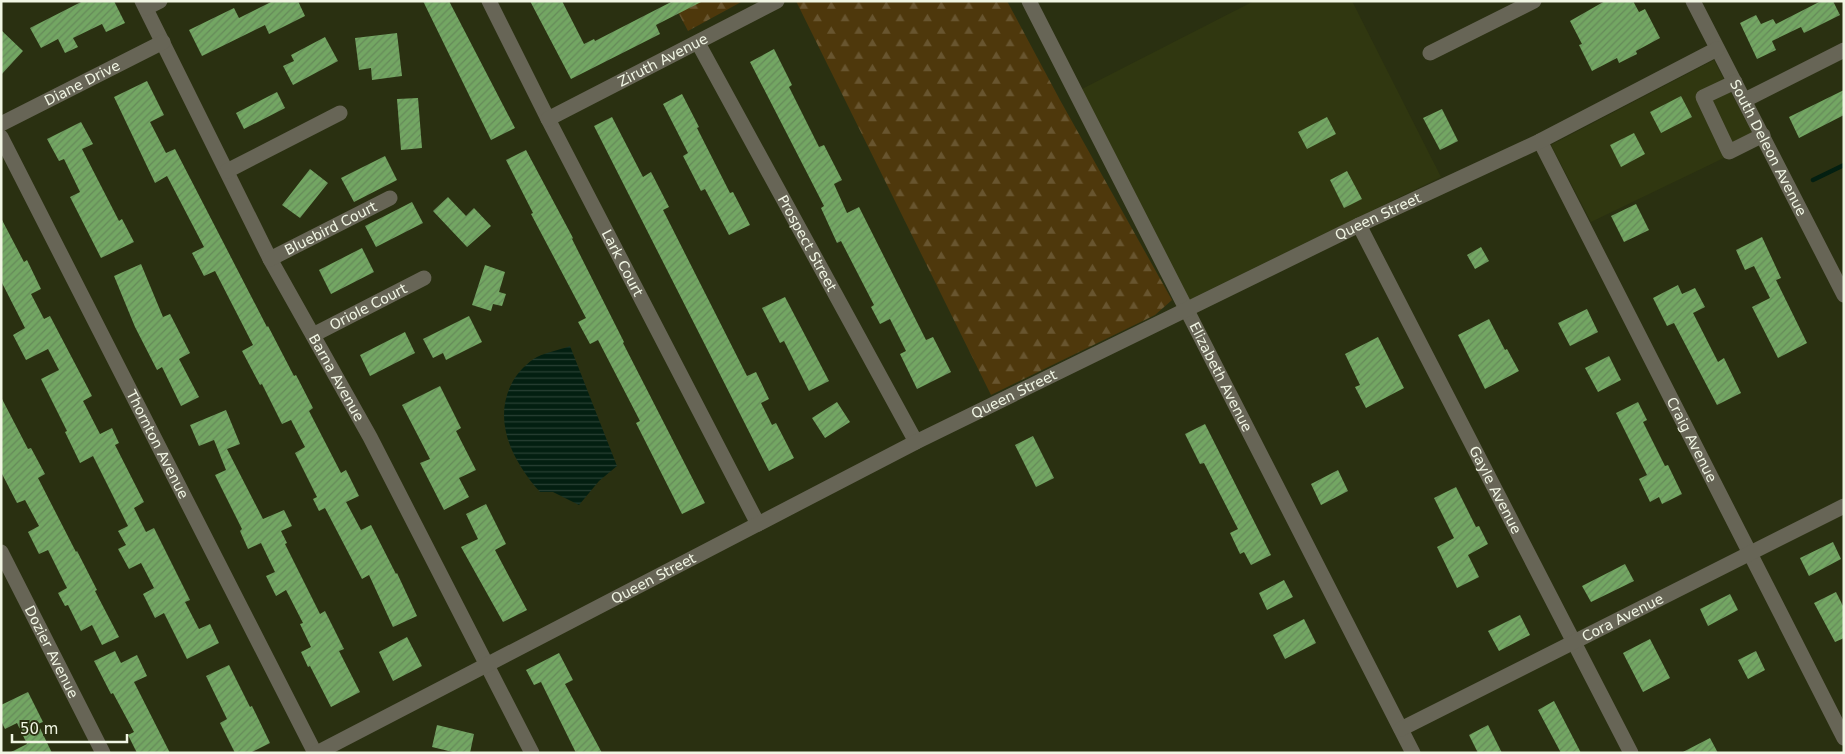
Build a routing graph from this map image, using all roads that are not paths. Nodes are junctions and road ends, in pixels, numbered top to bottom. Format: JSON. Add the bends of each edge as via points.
{"nodes":[{"id":1,"x":160,"y":1,"type":"edge"},
{"id":2,"x":489,"y":1,"type":"edge"},
{"id":3,"x":777,"y":1,"type":"edge"},
{"id":4,"x":1029,"y":1,"type":"edge"},
{"id":5,"x":1534,"y":1,"type":"edge"},
{"id":6,"x":1693,"y":1,"type":"edge"},
{"id":7,"x":144,"y":5,"type":"edge"},
{"id":8,"x":163,"y":42,"type":"junction"},
{"id":9,"x":698,"y":43,"type":"junction"},
{"id":10,"x":1717,"y":48,"type":"junction"},
{"id":11,"x":1844,"y":50,"type":"edge"},
{"id":12,"x":1430,"y":53,"type":"dead end"},
{"id":13,"x":1735,"y":82,"type":"junction"},
{"id":14,"x":1744,"y":100,"type":"junction"},
{"id":15,"x":340,"y":113,"type":"dead end"},
{"id":16,"x":548,"y":119,"type":"junction"},
{"id":17,"x":1,"y":124,"type":"edge"},
{"id":18,"x":1763,"y":135,"type":"junction"},
{"id":19,"x":1,"y":137,"type":"edge"},
{"id":20,"x":1540,"y":141,"type":"junction"},
{"id":21,"x":227,"y":171,"type":"junction"},
{"id":22,"x":390,"y":198,"type":"dead end"},
{"id":23,"x":1359,"y":225,"type":"junction"},
{"id":24,"x":270,"y":258,"type":"junction"},
{"id":25,"x":424,"y":278,"type":"dead end"},
{"id":26,"x":1843,"y":292,"type":"edge"},
{"id":27,"x":1186,"y":311,"type":"junction"},
{"id":28,"x":312,"y":335,"type":"junction"},
{"id":29,"x":916,"y":442,"type":"junction"},
{"id":30,"x":1844,"y":506,"type":"edge"},
{"id":31,"x":758,"y":524,"type":"junction"},
{"id":32,"x":1,"y":552,"type":"edge"},
{"id":33,"x":1751,"y":553,"type":"junction"},
{"id":34,"x":1574,"y":642,"type":"junction"},
{"id":35,"x":488,"y":665,"type":"junction"},
{"id":36,"x":1402,"y":729,"type":"junction"},
{"id":37,"x":1844,"y":738,"type":"edge"},
{"id":38,"x":103,"y":753,"type":"edge"},
{"id":39,"x":316,"y":753,"type":"edge"},
{"id":40,"x":532,"y":753,"type":"edge"},
{"id":41,"x":1413,"y":753,"type":"edge"},
{"id":42,"x":1631,"y":753,"type":"edge"}],
"edges":[{"from":1,"to":7,"type":"street"},
{"from":2,"to":16,"type":"street","name":"Lark Court"},
{"from":3,"to":9,"type":"street","name":"Ziruth Avenue"},
{"from":4,"to":27,"type":"street","name":"Elizabeth Avenue"},
{"from":5,"to":12,"type":"street"},
{"from":6,"to":10,"type":"street","name":"South Deleon Avenue"},
{"from":7,"to":8,"type":"street","name":"Barna Avenue"},
{"from":8,"to":17,"type":"street","name":"Diane Drive"},
{"from":8,"to":21,"type":"street","name":"Barna Avenue"},
{"from":9,"to":16,"type":"street","name":"Ziruth Avenue"},
{"from":9,"to":29,"type":"street","name":"Prospect Street"},
{"from":10,"to":13,"type":"street","name":"South Deleon Avenue"},
{"from":10,"to":20,"type":"street","name":"Queen Street"},
{"from":11,"to":14,"type":"street"},
{"from":13,"to":14,"type":"street","name":"South Deleon Avenue"},
{"from":13,"to":18,"type":"street","via":[[1703,97],[1729,152]]},
{"from":14,"to":18,"type":"street","name":"South Deleon Avenue"},
{"from":15,"to":21,"type":"street"},
{"from":16,"to":31,"type":"street","name":"Lark Court"},
{"from":18,"to":26,"type":"street","name":"South Deleon Avenue"},
{"from":19,"to":39,"type":"street","name":"Thornton Avenue"},
{"from":20,"to":23,"type":"street","name":"Queen Street"},
{"from":20,"to":33,"type":"street","name":"Craig Avenue"},
{"from":21,"to":24,"type":"street","name":"Barna Avenue"},
{"from":22,"to":24,"type":"street","name":"Bluebird Court"},
{"from":23,"to":27,"type":"street","name":"Queen Street"},
{"from":23,"to":34,"type":"street","name":"Gayle Avenue"},
{"from":24,"to":28,"type":"street","name":"Barna Avenue"},
{"from":25,"to":28,"type":"street","name":"Oriole Court"},
{"from":27,"to":29,"type":"street","name":"Queen Street"},
{"from":27,"to":36,"type":"street","name":"Elizabeth Avenue"},
{"from":28,"to":35,"type":"street","name":"Barna Avenue","via":[[370,438]]},
{"from":29,"to":31,"type":"street","name":"Queen Street"},
{"from":30,"to":33,"type":"street","name":"Cora Avenue"},
{"from":31,"to":35,"type":"street","name":"Queen Street"},
{"from":32,"to":38,"type":"street","name":"Dozier Avenue"},
{"from":33,"to":34,"type":"street","name":"Cora Avenue"},
{"from":33,"to":37,"type":"street","name":"Craig Avenue"},
{"from":34,"to":36,"type":"street","name":"Cora Avenue"},
{"from":34,"to":42,"type":"street","name":"Gayle Avenue"},
{"from":35,"to":39,"type":"street","name":"Queen Street"},
{"from":35,"to":40,"type":"street","name":"Barna Avenue"},
{"from":36,"to":41,"type":"street","name":"Elizabeth Avenue"}]}
